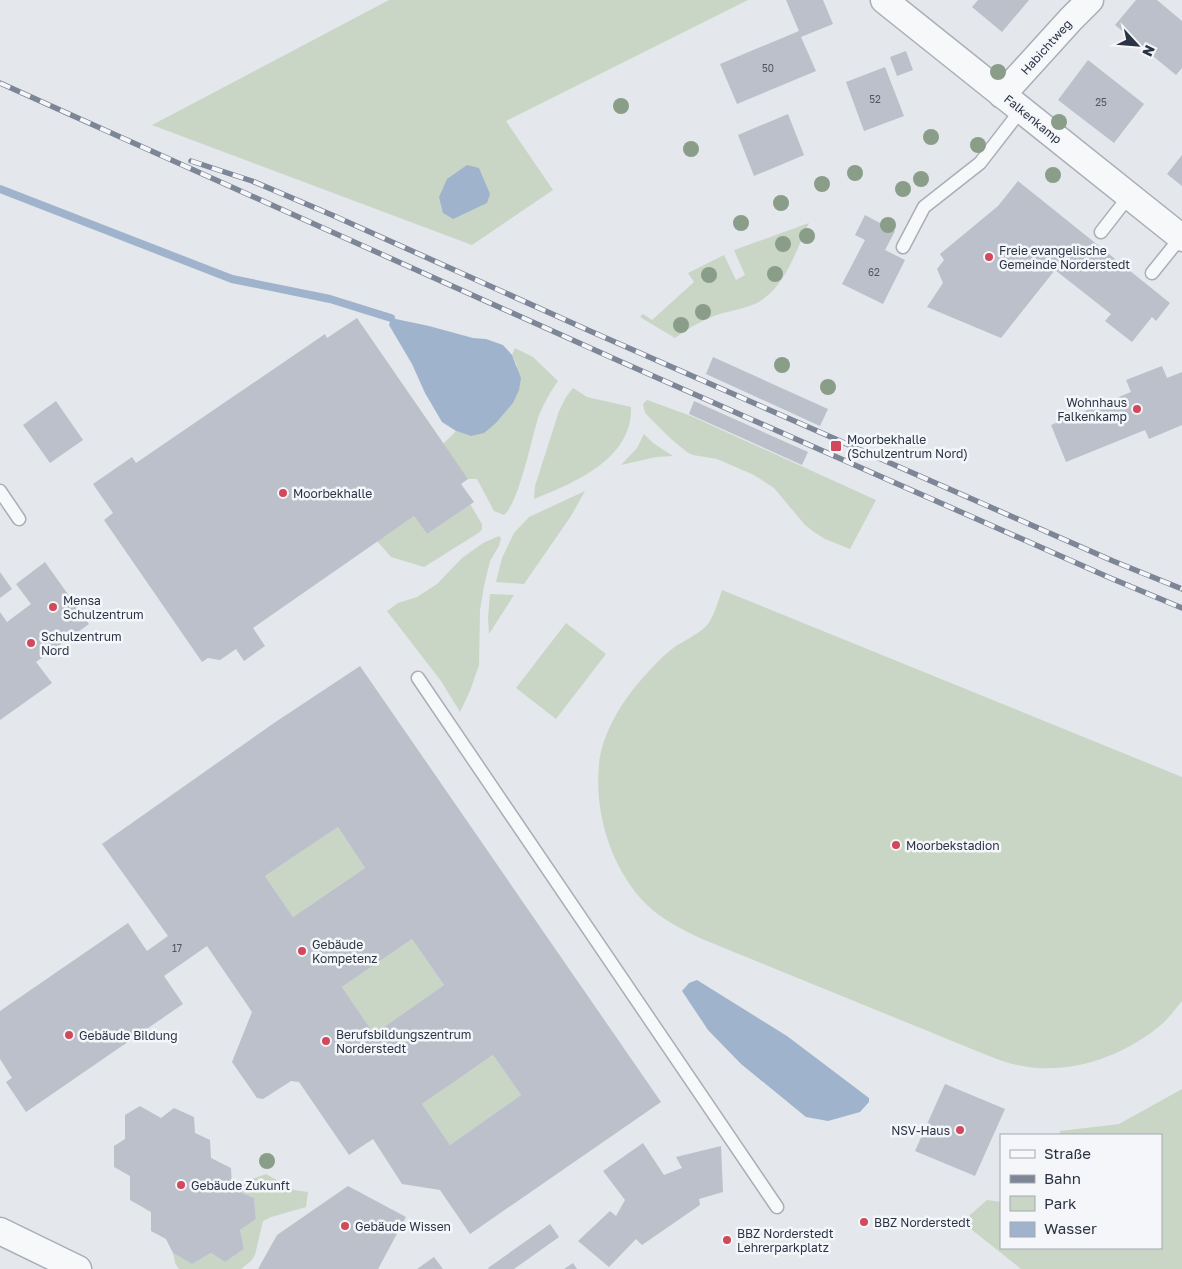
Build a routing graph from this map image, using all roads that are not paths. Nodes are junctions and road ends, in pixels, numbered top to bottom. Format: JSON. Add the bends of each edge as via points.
{"nodes":[{"id":1,"x":884,"y":0,"type":"edge"},
{"id":2,"x":1090,"y":0,"type":"edge"},
{"id":3,"x":1012,"y":102,"type":"junction"},
{"id":4,"x":1129,"y":196,"type":"junction"},
{"id":5,"x":1101,"y":232,"type":"dead end"},
{"id":6,"x":1181,"y":238,"type":"edge"},
{"id":7,"x":903,"y":247,"type":"dead end"},
{"id":8,"x":1152,"y":273,"type":"dead end"},
{"id":9,"x":0,"y":491,"type":"edge"},
{"id":10,"x":20,"y":519,"type":"dead end"},
{"id":11,"x":418,"y":678,"type":"dead end"},
{"id":12,"x":777,"y":1207,"type":"dead end"},
{"id":13,"x":0,"y":1231,"type":"edge"},
{"id":14,"x":78,"y":1269,"type":"edge"}],
"edges":[{"from":1,"to":3,"type":"street","name":"Falkenkamp"},
{"from":2,"to":3,"type":"street","name":"Habichtweg"},
{"from":3,"to":4,"type":"street","name":"Falkenkamp"},
{"from":3,"to":7,"type":"lane","via":[[980,162],[924,207]]},
{"from":4,"to":5,"type":"lane"},
{"from":4,"to":6,"type":"street","name":"Falkenkamp"},
{"from":6,"to":8,"type":"lane"},
{"from":9,"to":10,"type":"lane"},
{"from":11,"to":12,"type":"lane"},
{"from":13,"to":14,"type":"street"}]}
